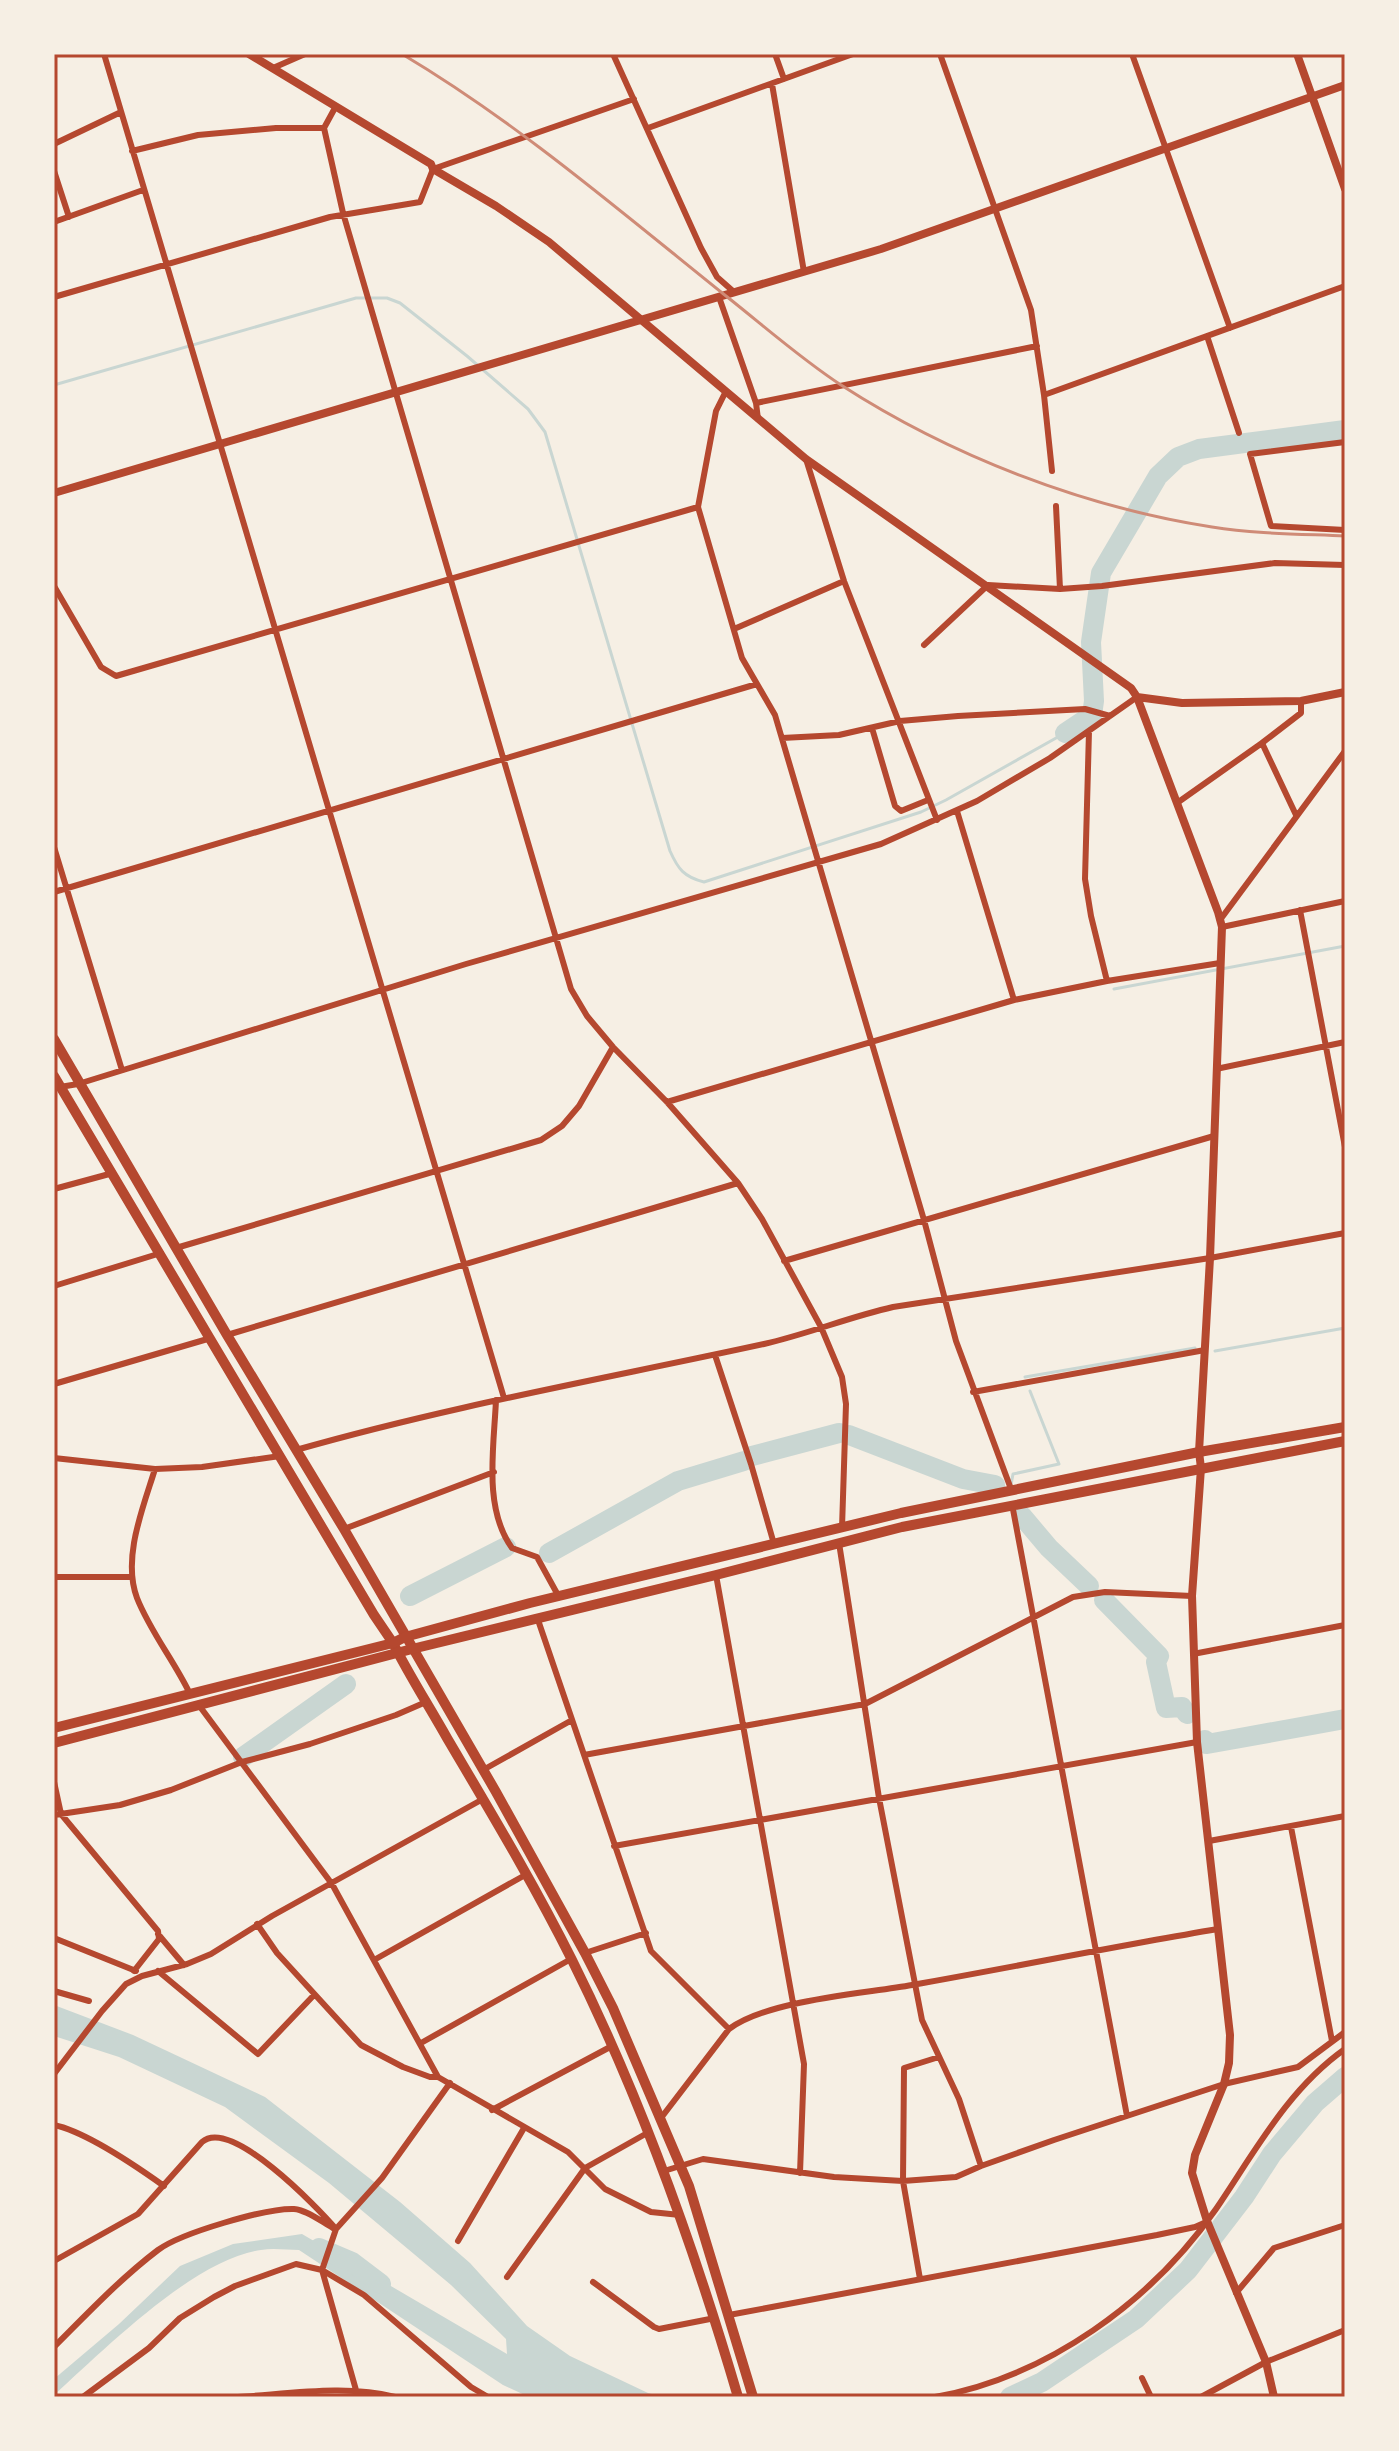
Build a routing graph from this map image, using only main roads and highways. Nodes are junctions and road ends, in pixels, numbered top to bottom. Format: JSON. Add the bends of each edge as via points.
{"nodes":[{"id":1,"x":54,"y":1039,"type":"edge"},
{"id":2,"x":54,"y":1076,"type":"edge"},
{"id":3,"x":57,"y":1088,"type":"edge"},
{"id":4,"x":1345,"y":1427,"type":"edge"},
{"id":5,"x":1345,"y":1441,"type":"edge"},
{"id":6,"x":405,"y":1637,"type":"junction"},
{"id":7,"x":393,"y":1643,"type":"junction"},
{"id":8,"x":412,"y":1649,"type":"junction"},
{"id":9,"x":399,"y":1654,"type":"junction"},
{"id":10,"x":54,"y":1728,"type":"edge"},
{"id":11,"x":54,"y":1743,"type":"edge"},
{"id":12,"x":738,"y":2397,"type":"edge"},
{"id":13,"x":753,"y":2397,"type":"edge"}],
"edges":[{"from":1,"to":6,"type":"main road"},
{"from":2,"to":3,"type":"main road"},
{"from":3,"to":7,"type":"main road"},
{"from":4,"to":6,"type":"main road","via":[[1011,1489]]},
{"from":5,"to":8,"type":"main road","via":[[1012,1504]]},
{"from":6,"to":7,"type":"main road"},
{"from":6,"to":8,"type":"main road"},
{"from":7,"to":9,"type":"main road"},
{"from":7,"to":10,"type":"main road"},
{"from":8,"to":9,"type":"main road"},
{"from":8,"to":13,"type":"main road","via":[[613,2008],[681,2165]]},
{"from":9,"to":11,"type":"main road"},
{"from":9,"to":12,"type":"main road","via":[[527,1874],[613,2046],[680,2215]]}]}
